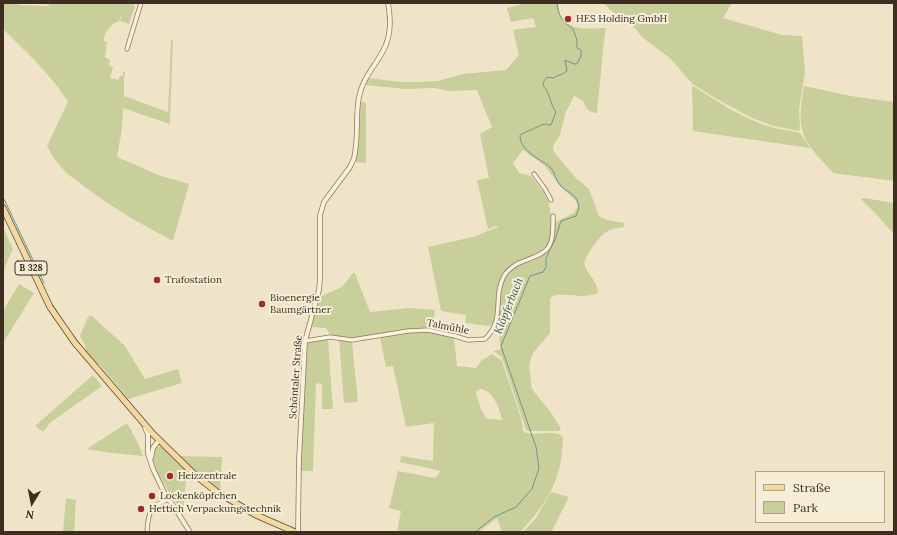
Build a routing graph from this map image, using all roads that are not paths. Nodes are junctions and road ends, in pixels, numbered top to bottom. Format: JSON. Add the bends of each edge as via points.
{"nodes":[{"id":1,"x":141,"y":3,"type":"edge"},
{"id":2,"x":388,"y":3,"type":"edge"},
{"id":3,"x":127,"y":49,"type":"dead end"},
{"id":4,"x":534,"y":174,"type":"dead end"},
{"id":5,"x":551,"y":200,"type":"dead end"},
{"id":6,"x":3,"y":208,"type":"edge"},
{"id":7,"x":553,"y":216,"type":"dead end"},
{"id":8,"x":305,"y":341,"type":"junction"},
{"id":9,"x":131,"y":408,"type":"junction"},
{"id":10,"x":158,"y":439,"type":"junction"},
{"id":11,"x":148,"y":445,"type":"junction"},
{"id":12,"x":155,"y":445,"type":"junction"},
{"id":13,"x":167,"y":448,"type":"junction"},
{"id":14,"x":150,"y":460,"type":"junction"},
{"id":15,"x":169,"y":499,"type":"junction"},
{"id":16,"x":147,"y":532,"type":"edge"},
{"id":17,"x":190,"y":532,"type":"edge"},
{"id":18,"x":294,"y":532,"type":"edge"},
{"id":19,"x":298,"y":532,"type":"edge"}],
"edges":[{"from":1,"to":3,"type":"street"},
{"from":2,"to":8,"type":"street","name":"Schöntaler Straße","via":[[388,41],[362,86],[354,158],[326,199],[319,220],[319,290]]},
{"from":4,"to":5,"type":"street"},
{"from":6,"to":9,"type":"main road","number":"B 328","via":[[50,307],[75,343]]},
{"from":7,"to":8,"type":"street","name":"Talmühle","via":[[550,245],[545,252],[510,268],[504,276],[496,322],[485,339],[468,340],[428,330],[352,340],[330,337]]},
{"from":8,"to":19,"type":"street","name":"Schöntaler Straße"},
{"from":9,"to":10,"type":"main road","number":"B 328"},
{"from":9,"to":11,"type":"street","via":[[147,431]]},
{"from":10,"to":11,"type":"street","via":[[152,440]]},
{"from":10,"to":12,"type":"street"},
{"from":10,"to":13,"type":"main road","number":"B 328"},
{"from":11,"to":14,"type":"street"},
{"from":12,"to":13,"type":"street"},
{"from":12,"to":14,"type":"street"},
{"from":13,"to":18,"type":"main road","number":"B 328","via":[[199,479],[223,496],[256,515]]},
{"from":14,"to":15,"type":"street"},
{"from":15,"to":16,"type":"street","via":[[156,505],[151,511]]},
{"from":15,"to":17,"type":"street"}]}
